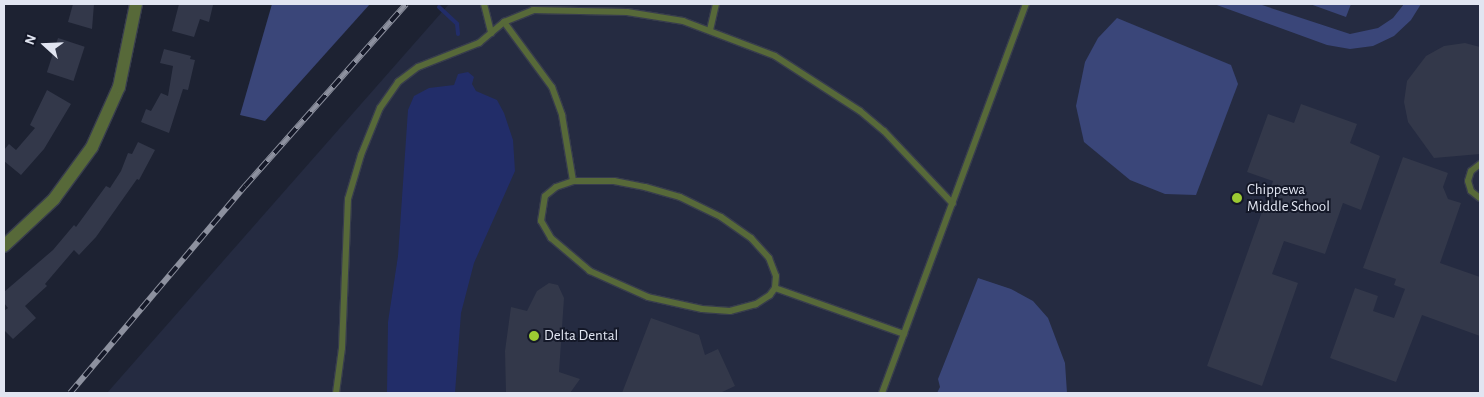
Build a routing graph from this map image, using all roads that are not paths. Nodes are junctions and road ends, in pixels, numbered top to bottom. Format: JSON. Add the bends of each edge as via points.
{"nodes":[{"id":1,"x":136,"y":4,"type":"edge"},
{"id":2,"x":484,"y":4,"type":"edge"},
{"id":3,"x":716,"y":4,"type":"edge"},
{"id":4,"x":1026,"y":4,"type":"edge"},
{"id":5,"x":504,"y":22,"type":"junction"},
{"id":6,"x":710,"y":30,"type":"junction"},
{"id":7,"x":491,"y":33,"type":"junction"},
{"id":8,"x":1480,"y":164,"type":"edge"},
{"id":9,"x":573,"y":181,"type":"junction"},
{"id":10,"x":1480,"y":198,"type":"edge"},
{"id":11,"x":953,"y":204,"type":"junction"},
{"id":12,"x":4,"y":246,"type":"edge"},
{"id":13,"x":775,"y":288,"type":"junction"},
{"id":14,"x":904,"y":334,"type":"junction"},
{"id":15,"x":336,"y":393,"type":"edge"},
{"id":16,"x":882,"y":393,"type":"edge"}],
"edges":[{"from":1,"to":12,"type":"street","via":[[119,87],[92,146],[54,199]]},
{"from":2,"to":7,"type":"lane"},
{"from":3,"to":6,"type":"lane"},
{"from":4,"to":11,"type":"lane"},
{"from":5,"to":6,"type":"lane","via":[[533,10],[617,12],[683,21]]},
{"from":5,"to":7,"type":"lane"},
{"from":5,"to":9,"type":"lane","via":[[552,87],[562,115]]},
{"from":6,"to":11,"type":"lane","via":[[775,56],[822,84],[884,131]]},
{"from":7,"to":15,"type":"lane","via":[[479,43],[412,72],[398,82],[377,116],[348,199],[342,348]]},
{"from":8,"to":10,"type":"lane","via":[[1471,171],[1468,181],[1471,191]]},
{"from":9,"to":13,"type":"lane","via":[[614,181],[645,187],[680,197],[722,217],[751,238],[769,258],[776,276]]},
{"from":9,"to":13,"type":"lane","via":[[556,187],[545,196],[541,221],[551,238],[590,271],[648,297],[702,310],[730,310],[756,304]]},
{"from":11,"to":14,"type":"lane"},
{"from":13,"to":14,"type":"lane"},
{"from":14,"to":16,"type":"lane"}]}
